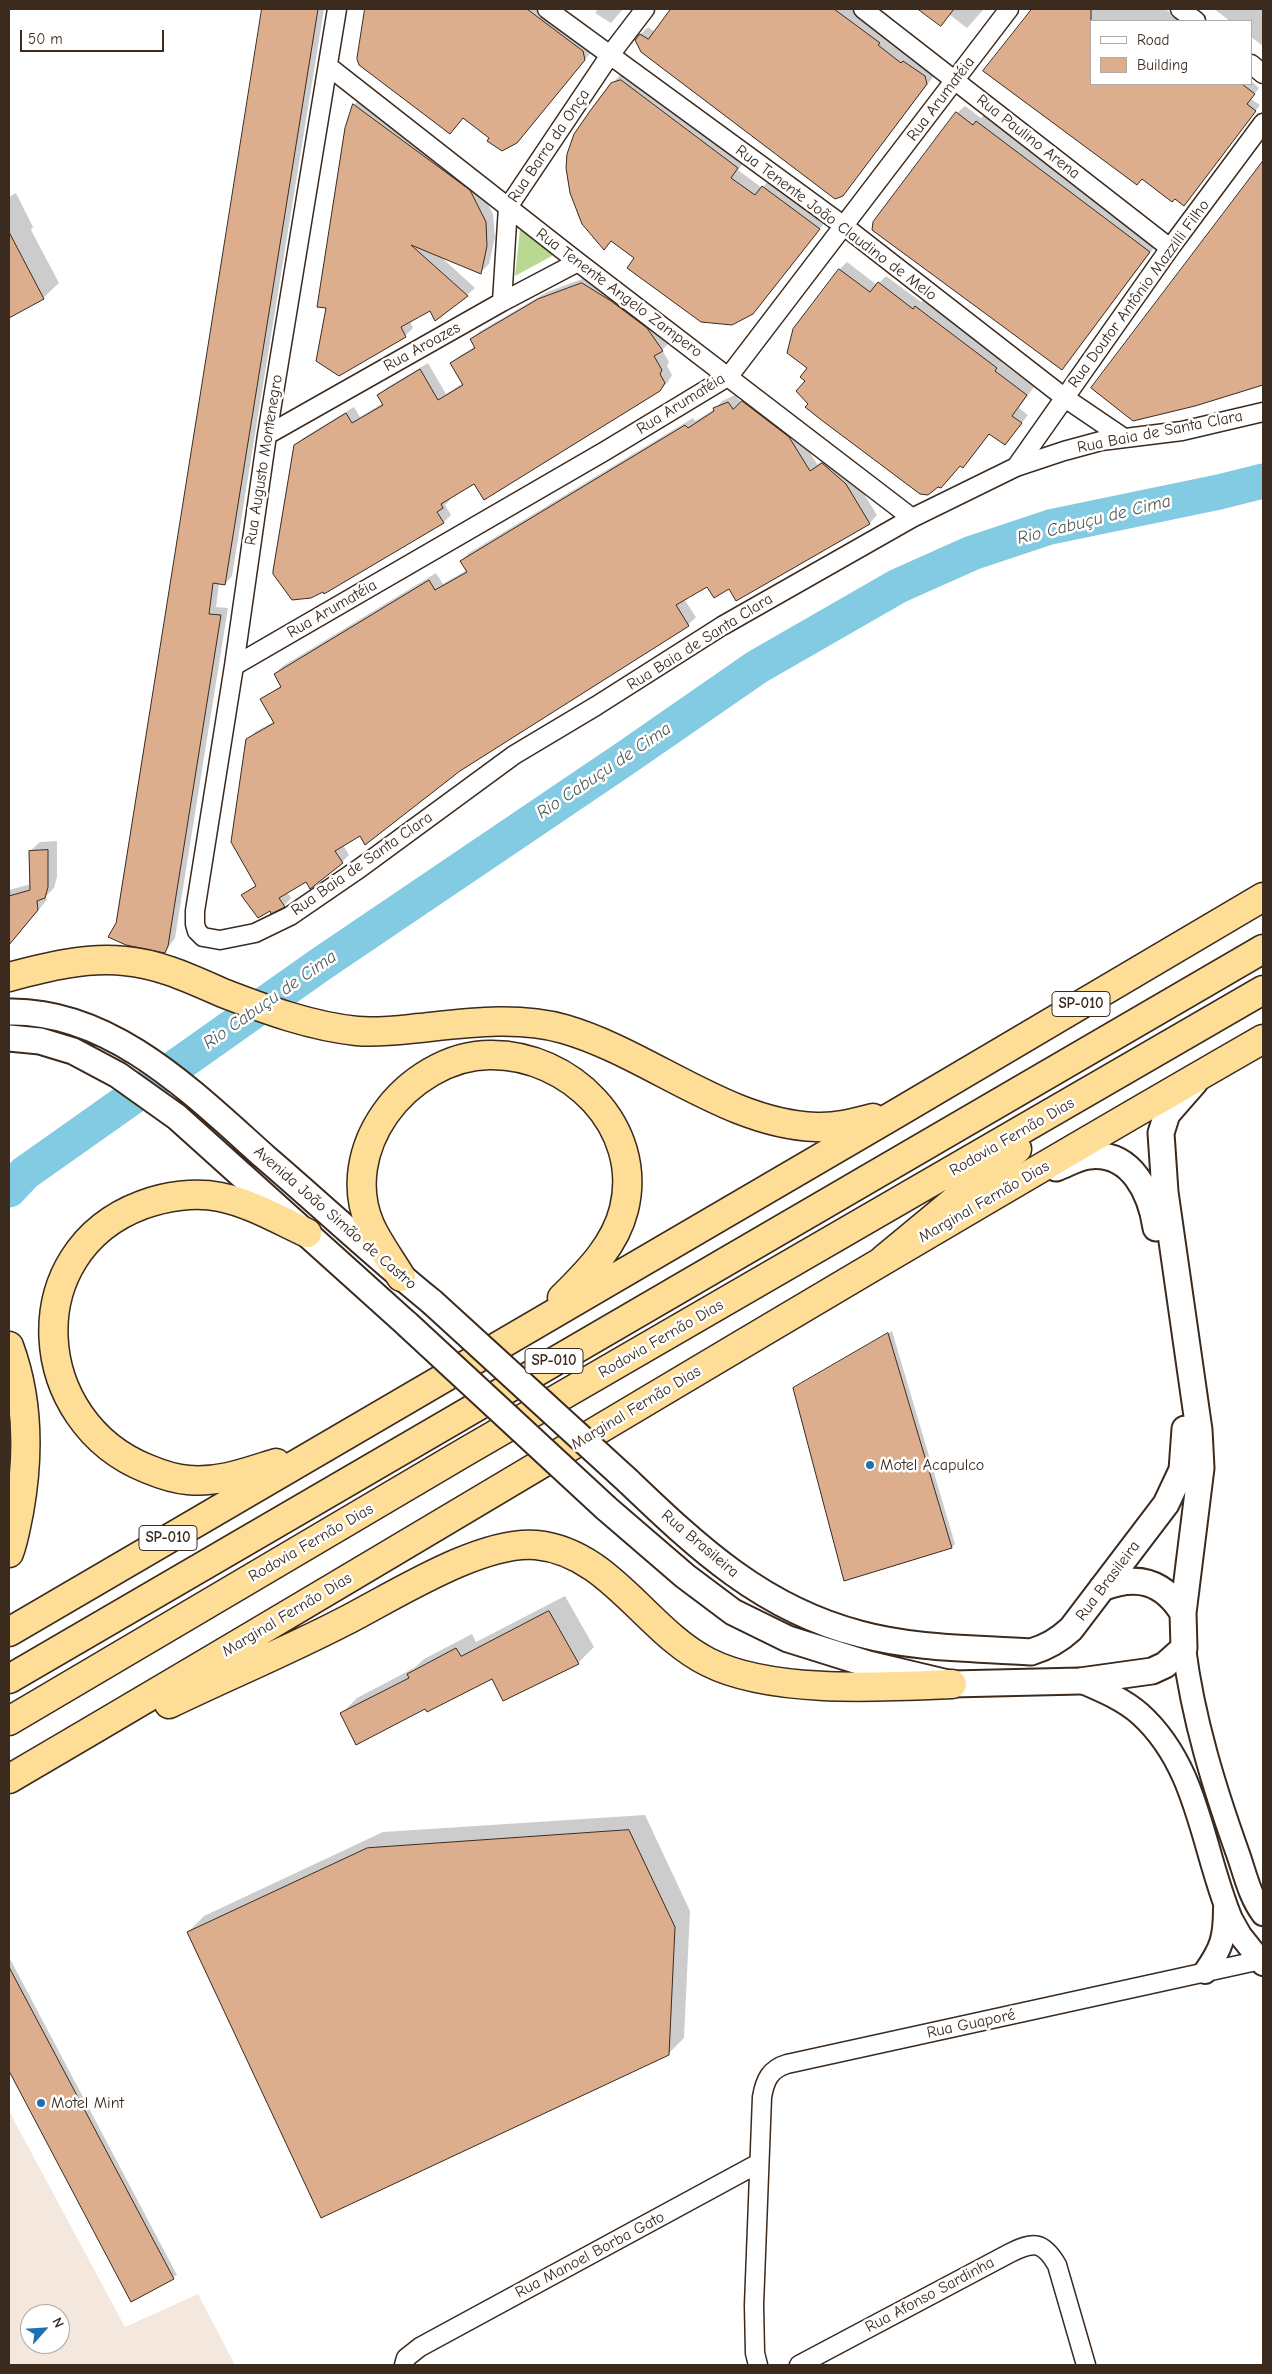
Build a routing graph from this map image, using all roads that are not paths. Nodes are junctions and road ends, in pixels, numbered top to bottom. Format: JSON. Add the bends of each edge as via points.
{"nodes":[{"id":1,"x":337,"y":9,"type":"edge"},
{"id":2,"x":548,"y":9,"type":"edge"},
{"id":3,"x":645,"y":9,"type":"edge"},
{"id":4,"x":863,"y":9,"type":"edge"},
{"id":5,"x":1009,"y":9,"type":"edge"},
{"id":6,"x":1180,"y":9,"type":"edge"},
{"id":7,"x":1195,"y":20,"type":"edge"},
{"id":8,"x":610,"y":55,"type":"junction"},
{"id":9,"x":1252,"y":65,"type":"edge"},
{"id":10,"x":328,"y":66,"type":"junction"},
{"id":11,"x":1263,"y":74,"type":"edge"},
{"id":12,"x":955,"y":80,"type":"junction"},
{"id":13,"x":1263,"y":123,"type":"edge"},
{"id":14,"x":508,"y":207,"type":"junction"},
{"id":15,"x":844,"y":226,"type":"junction"},
{"id":16,"x":1170,"y":248,"type":"junction"},
{"id":17,"x":578,"y":262,"type":"junction"},
{"id":18,"x":502,"y":302,"type":"junction"},
{"id":19,"x":728,"y":376,"type":"junction"},
{"id":20,"x":1065,"y":398,"type":"junction"},
{"id":21,"x":1263,"y":412,"type":"edge"},
{"id":22,"x":267,"y":435,"type":"junction"},
{"id":23,"x":1124,"y":438,"type":"junction"},
{"id":24,"x":1016,"y":467,"type":"junction"},
{"id":25,"x":912,"y":518,"type":"junction"},
{"id":26,"x":234,"y":666,"type":"junction"},
{"id":27,"x":1263,"y":897,"type":"edge"},
{"id":28,"x":195,"y":911,"type":"joint"},
{"id":29,"x":1263,"y":949,"type":"edge"},
{"id":30,"x":9,"y":977,"type":"edge"},
{"id":31,"x":1263,"y":990,"type":"edge"},
{"id":32,"x":9,"y":1012,"type":"edge"},
{"id":33,"x":9,"y":1038,"type":"edge"},
{"id":34,"x":1263,"y":1039,"type":"edge"},
{"id":35,"x":1205,"y":1072,"type":"junction"},
{"id":36,"x":1085,"y":1095,"type":"junction"},
{"id":37,"x":899,"y":1112,"type":"junction"},
{"id":38,"x":1021,"y":1181,"type":"junction"},
{"id":39,"x":307,"y":1233,"type":"junction"},
{"id":40,"x":884,"y":1259,"type":"junction"},
{"id":41,"x":401,"y":1277,"type":"junction"},
{"id":42,"x":539,"y":1322,"type":"junction"},
{"id":43,"x":9,"y":1346,"type":"edge"},
{"id":44,"x":328,"y":1446,"type":"junction"},
{"id":45,"x":628,"y":1481,"type":"joint"},
{"id":46,"x":606,"y":1508,"type":"joint"},
{"id":47,"x":9,"y":1553,"type":"edge"},
{"id":48,"x":1102,"y":1588,"type":"junction"},
{"id":49,"x":1183,"y":1614,"type":"junction"},
{"id":50,"x":9,"y":1632,"type":"edge"},
{"id":51,"x":1184,"y":1648,"type":"junction"},
{"id":52,"x":9,"y":1679,"type":"edge"},
{"id":53,"x":1080,"y":1681,"type":"junction"},
{"id":54,"x":952,"y":1684,"type":"junction"},
{"id":55,"x":117,"y":1716,"type":"junction"},
{"id":56,"x":9,"y":1720,"type":"edge"},
{"id":57,"x":9,"y":1779,"type":"edge"},
{"id":58,"x":1225,"y":1904,"type":"junction"},
{"id":59,"x":1263,"y":1914,"type":"edge"},
{"id":60,"x":1263,"y":1961,"type":"edge"},
{"id":61,"x":1206,"y":1972,"type":"junction"},
{"id":62,"x":759,"y":2164,"type":"junction"},
{"id":63,"x":404,"y":2365,"type":"edge"},
{"id":64,"x":758,"y":2365,"type":"edge"},
{"id":65,"x":799,"y":2365,"type":"edge"},
{"id":66,"x":1086,"y":2365,"type":"edge"}],
"edges":[{"from":1,"to":10,"type":"street","name":"Rua Augusto Montenegro"},
{"from":2,"to":8,"type":"street","name":"Rua Tenente João Claudino de Melo"},
{"from":3,"to":8,"type":"street","name":"Rua Barra da Onça"},
{"from":4,"to":12,"type":"street","name":"Rua Paulino Arena"},
{"from":5,"to":12,"type":"street","name":"Rua Arumatéia"},
{"from":6,"to":7,"type":"street"},
{"from":8,"to":14,"type":"street","name":"Rua Barra da Onça"},
{"from":8,"to":15,"type":"street","name":"Rua Tenente João Claudino de Melo"},
{"from":9,"to":11,"type":"street"},
{"from":10,"to":14,"type":"street","name":"Rua Tenente Angelo Zampero"},
{"from":10,"to":22,"type":"street","name":"Rua Augusto Montenegro"},
{"from":12,"to":15,"type":"street","name":"Rua Arumatéia"},
{"from":12,"to":16,"type":"street","name":"Rua Paulino Arena"},
{"from":13,"to":16,"type":"street","name":"Rua Doutor Antônio Mazzilli Filho"},
{"from":14,"to":17,"type":"street","name":"Rua Tenente Angelo Zampero"},
{"from":14,"to":18,"type":"street","name":"Rua Barra da Onça"},
{"from":15,"to":19,"type":"street","name":"Rua Arumatéia"},
{"from":15,"to":20,"type":"street","name":"Rua Tenente João Claudino de Melo"},
{"from":16,"to":20,"type":"street","name":"Rua Doutor Antônio Mazzilli Filho"},
{"from":17,"to":18,"type":"street","name":"Rua Aroazes"},
{"from":17,"to":19,"type":"street","name":"Rua Tenente Angelo Zampero"},
{"from":18,"to":22,"type":"street","name":"Rua Aroazes"},
{"from":19,"to":25,"type":"street","name":"Rua Tenente Angelo Zampero"},
{"from":19,"to":26,"type":"street","name":"Rua Arumatéia","via":[[605,452]]},
{"from":20,"to":23,"type":"street","name":"Rua Tenente João Claudino de Melo"},
{"from":20,"to":24,"type":"street","name":"Rua Doutor Antônio Mazzilli Filho"},
{"from":21,"to":23,"type":"street","name":"Rua Baia de Santa Clara","via":[[1182,431]]},
{"from":22,"to":26,"type":"street","name":"Rua Augusto Montenegro"},
{"from":23,"to":24,"type":"street","name":"Rua Baia de Santa Clara","via":[[1064,451]]},
{"from":24,"to":25,"type":"street","name":"Rua Baia de Santa Clara"},
{"from":25,"to":28,"type":"street","name":"Rua Baia de Santa Clara","via":[[722,626],[514,755],[360,868],[284,919],[249,935],[220,940],[203,937],[197,931]]},
{"from":26,"to":28,"type":"street","name":"Rua Augusto Montenegro"},
{"from":27,"to":37,"type":"highway","number":"SP-010"},
{"from":29,"to":52,"type":"highway","number":"SP-010"},
{"from":30,"to":37,"type":"highway","via":[[44,968],[106,960],[127,961],[160,968],[258,1007],[317,1026],[360,1032],[506,1021],[564,1029],[742,1110],[784,1123],[841,1126]]},
{"from":31,"to":36,"type":"highway","name":"Rodovia Fernão Dias","number":"SP-010"},
{"from":32,"to":41,"type":"main road","name":"Avenida João Simão de Castro","via":[[49,1016],[85,1026],[140,1054],[203,1102]]},
{"from":33,"to":39,"type":"main road","name":"Avenida João Simão de Castro","via":[[40,1041],[73,1051],[118,1075],[176,1117]]},
{"from":34,"to":35,"type":"highway","name":"Marginal Fernão Dias"},
{"from":35,"to":38,"type":"highway","name":"Marginal Fernão Dias"},
{"from":35,"to":49,"type":"main road","via":[[1167,1114],[1161,1133],[1165,1192],[1200,1443],[1198,1501]]},
{"from":36,"to":40,"type":"highway"},
{"from":36,"to":56,"type":"highway","name":"Rodovia Fernão Dias","number":"SP-010","via":[[465,1452]]},
{"from":37,"to":42,"type":"highway","number":"SP-010"},
{"from":38,"to":40,"type":"highway","name":"Marginal Fernão Dias"},
{"from":38,"to":48,"type":"main road","name":"Rua Brasileira","via":[[1080,1158],[1108,1157],[1136,1175],[1154,1214],[1186,1431],[1184,1460],[1166,1504]]},
{"from":39,"to":44,"type":"highway","via":[[243,1204],[219,1197],[188,1195],[152,1201],[122,1212],[97,1230],[75,1256],[62,1282],[52,1340],[67,1396],[87,1426],[106,1446],[129,1462],[160,1474],[186,1480],[230,1478]]},
{"from":39,"to":46,"type":"main road","name":"Avenida João Simão de Castro","bridge":true},
{"from":40,"to":55,"type":"highway","name":"Marginal Fernão Dias"},
{"from":41,"to":42,"type":"highway","via":[[362,1204],[361,1178],[365,1154],[376,1127],[395,1100],[422,1077],[439,1068],[464,1059],[490,1055],[530,1060],[558,1071],[590,1094],[618,1136],[626,1162],[624,1210],[612,1238],[586,1274]]},
{"from":41,"to":45,"type":"main road","name":"Avenida João Simão de Castro","bridge":true},
{"from":42,"to":44,"type":"highway","number":"SP-010"},
{"from":43,"to":47,"type":"highway","via":[[25,1413],[26,1449],[23,1489]]},
{"from":44,"to":50,"type":"highway","number":"SP-010"},
{"from":45,"to":48,"type":"main road","name":"Rua Brasileira","via":[[690,1541],[739,1578],[797,1611],[860,1634],[932,1645],[1031,1652],[1060,1640]]},
{"from":46,"to":54,"type":"main road","name":"Rua Brasileira","via":[[732,1612],[788,1639],[868,1664]]},
{"from":48,"to":49,"type":"main road","via":[[1132,1580],[1148,1583],[1168,1595]]},
{"from":49,"to":51,"type":"main road"},
{"from":51,"to":53,"type":"main road","via":[[1165,1665],[1152,1671]]},
{"from":51,"to":59,"type":"street","via":[[1190,1694],[1226,1823]]},
{"from":53,"to":54,"type":"main road","name":"Rua Brasileira"},
{"from":53,"to":58,"type":"street","name":"Rua Brasileira","via":[[1112,1695],[1139,1713],[1160,1735],[1188,1781]]},
{"from":54,"to":55,"type":"highway","via":[[864,1688],[744,1675],[710,1663],[687,1650],[588,1561],[561,1550],[534,1545],[494,1550],[455,1565],[345,1621],[143,1715]]},
{"from":55,"to":57,"type":"highway","name":"Marginal Fernão Dias"},
{"from":58,"to":60,"type":"street","name":"Rua Brasileira","via":[[1240,1935]]},
{"from":58,"to":61,"type":"street","via":[[1222,1944]]},
{"from":60,"to":61,"type":"street","name":"Rua Guaporé"},
{"from":61,"to":62,"type":"street","name":"Rua Guaporé","via":[[780,2066],[773,2070],[764,2085]]},
{"from":62,"to":63,"type":"street","name":"Rua Manoel Borba Gato","via":[[420,2347],[406,2358]]},
{"from":62,"to":64,"type":"street","name":"Rua Guaporé","via":[[754,2305]]},
{"from":65,"to":66,"type":"street","name":"Rua Afonso Sardinha","via":[[1022,2247],[1041,2245],[1057,2265]]}]}
